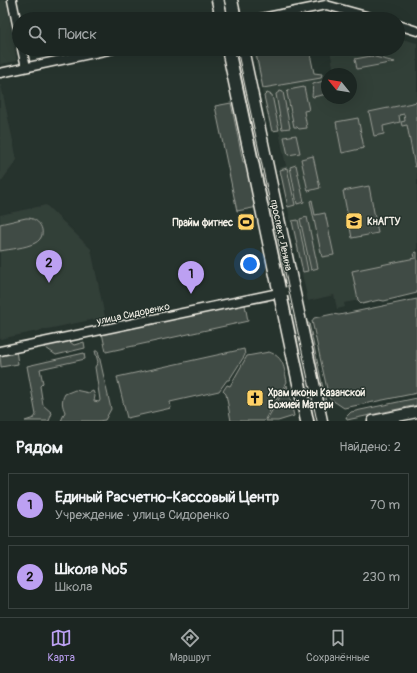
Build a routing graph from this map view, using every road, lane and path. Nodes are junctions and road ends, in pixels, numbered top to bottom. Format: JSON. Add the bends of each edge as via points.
{"nodes":[{"id":1,"x":12,"y":0,"type":"edge"},
{"id":2,"x":218,"y":0,"type":"edge"},
{"id":3,"x":231,"y":0,"type":"edge"},
{"id":4,"x":14,"y":12,"type":"edge"},
{"id":5,"x":221,"y":12,"type":"edge"},
{"id":6,"x":234,"y":12,"type":"edge"},
{"id":7,"x":292,"y":12,"type":"edge"},
{"id":8,"x":352,"y":12,"type":"edge"},
{"id":9,"x":405,"y":27,"type":"edge"},
{"id":10,"x":417,"y":30,"type":"edge"},
{"id":11,"x":24,"y":56,"type":"edge"},
{"id":12,"x":79,"y":56,"type":"edge"},
{"id":13,"x":229,"y":56,"type":"edge"},
{"id":14,"x":243,"y":56,"type":"edge"},
{"id":15,"x":26,"y":67,"type":"junction"},
{"id":16,"x":0,"y":72,"type":"edge"},
{"id":17,"x":293,"y":290,"type":"junction"},
{"id":18,"x":276,"y":293,"type":"junction"},
{"id":19,"x":0,"y":351,"type":"edge"},
{"id":20,"x":417,"y":412,"type":"edge"},
{"id":21,"x":307,"y":421,"type":"edge"},
{"id":22,"x":321,"y":421,"type":"edge"},
{"id":23,"x":373,"y":421,"type":"edge"}],
"edges":[{"from":1,"to":4,"type":"street"},
{"from":2,"to":5,"type":"highway"},
{"from":3,"to":6,"type":"highway"},
{"from":7,"to":8,"type":"street","via":[[326,5]]},
{"from":9,"to":10,"type":"street"},
{"from":11,"to":15,"type":"street"},
{"from":12,"to":15,"type":"street"},
{"from":13,"to":18,"type":"highway","name":"проспект Ленина"},
{"from":14,"to":17,"type":"highway","name":"проспект Ленина"},
{"from":15,"to":16,"type":"street"},
{"from":17,"to":18,"type":"street","name":"улица Сидоренко"},
{"from":17,"to":22,"type":"highway","name":"проспект Ленина"},
{"from":18,"to":19,"type":"street","name":"улица Сидоренко"},
{"from":18,"to":21,"type":"highway","name":"проспект Ленина"},
{"from":20,"to":23,"type":"main road"}]}
